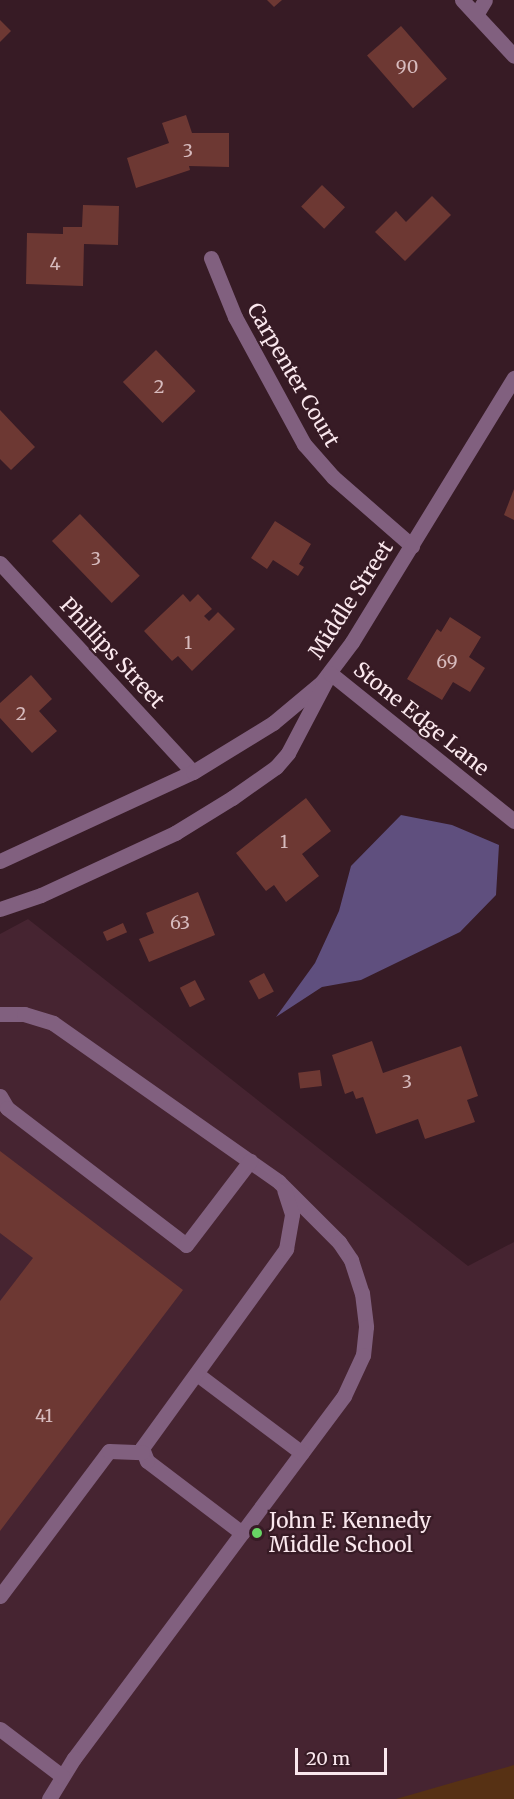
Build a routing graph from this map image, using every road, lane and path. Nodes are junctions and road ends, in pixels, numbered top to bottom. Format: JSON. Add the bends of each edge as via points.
{"nodes":[{"id":1,"x":462,"y":0,"type":"edge"},
{"id":2,"x":485,"y":0,"type":"edge"},
{"id":3,"x":476,"y":15,"type":"junction"},
{"id":4,"x":514,"y":56,"type":"edge"},
{"id":5,"x":211,"y":258,"type":"dead end"},
{"id":6,"x":514,"y":378,"type":"edge"},
{"id":7,"x":412,"y":546,"type":"junction"},
{"id":8,"x":0,"y":563,"type":"edge"},
{"id":9,"x":330,"y":673,"type":"junction"},
{"id":10,"x":193,"y":772,"type":"junction"},
{"id":11,"x":514,"y":821,"type":"edge"},
{"id":12,"x":0,"y":861,"type":"edge"},
{"id":13,"x":0,"y":909,"type":"edge"},
{"id":14,"x":0,"y":1014,"type":"edge"},
{"id":15,"x":0,"y":1096,"type":"edge"},
{"id":16,"x":250,"y":1161,"type":"junction"},
{"id":17,"x":279,"y":1182,"type":"junction"},
{"id":18,"x":197,"y":1374,"type":"junction"},
{"id":19,"x":142,"y":1452,"type":"junction"},
{"id":20,"x":302,"y":1453,"type":"junction"},
{"id":21,"x":242,"y":1533,"type":"junction"},
{"id":22,"x":0,"y":1596,"type":"edge"},
{"id":23,"x":0,"y":1729,"type":"edge"},
{"id":24,"x":62,"y":1776,"type":"junction"},
{"id":25,"x":49,"y":1799,"type":"edge"}],
"edges":[{"from":1,"to":3,"type":"street"},
{"from":2,"to":3,"type":"street"},
{"from":3,"to":4,"type":"street"},
{"from":5,"to":7,"type":"street","name":"Carpenter Court","via":[[235,317],[304,444],[333,477]]},
{"from":6,"to":7,"type":"street","name":"Middle Street"},
{"from":7,"to":9,"type":"street","name":"Middle Street"},
{"from":8,"to":10,"type":"street","name":"Phillips Street"},
{"from":9,"to":10,"type":"street","name":"Middle Street","via":[[273,723]]},
{"from":9,"to":11,"type":"street","name":"Stone Edge Lane"},
{"from":9,"to":13,"type":"street","via":[[288,753],[241,792],[175,833],[41,896]]},
{"from":10,"to":12,"type":"street","name":"Middle Street"},
{"from":14,"to":16,"type":"street","via":[[24,1014],[53,1023]]},
{"from":15,"to":16,"type":"street","via":[[7,1108],[186,1245]]},
{"from":16,"to":17,"type":"street"},
{"from":17,"to":18,"type":"street","via":[[292,1214],[286,1249]]},
{"from":17,"to":20,"type":"street","via":[[339,1242],[358,1277],[365,1312],[366,1338],[358,1371]]},
{"from":18,"to":19,"type":"street","via":[[144,1442]]},
{"from":18,"to":20,"type":"street"},
{"from":19,"to":21,"type":"street","via":[[147,1461]]},
{"from":19,"to":22,"type":"street","via":[[109,1451]]},
{"from":20,"to":21,"type":"street"},
{"from":21,"to":24,"type":"street"},
{"from":23,"to":24,"type":"street"},
{"from":24,"to":25,"type":"street"}]}
